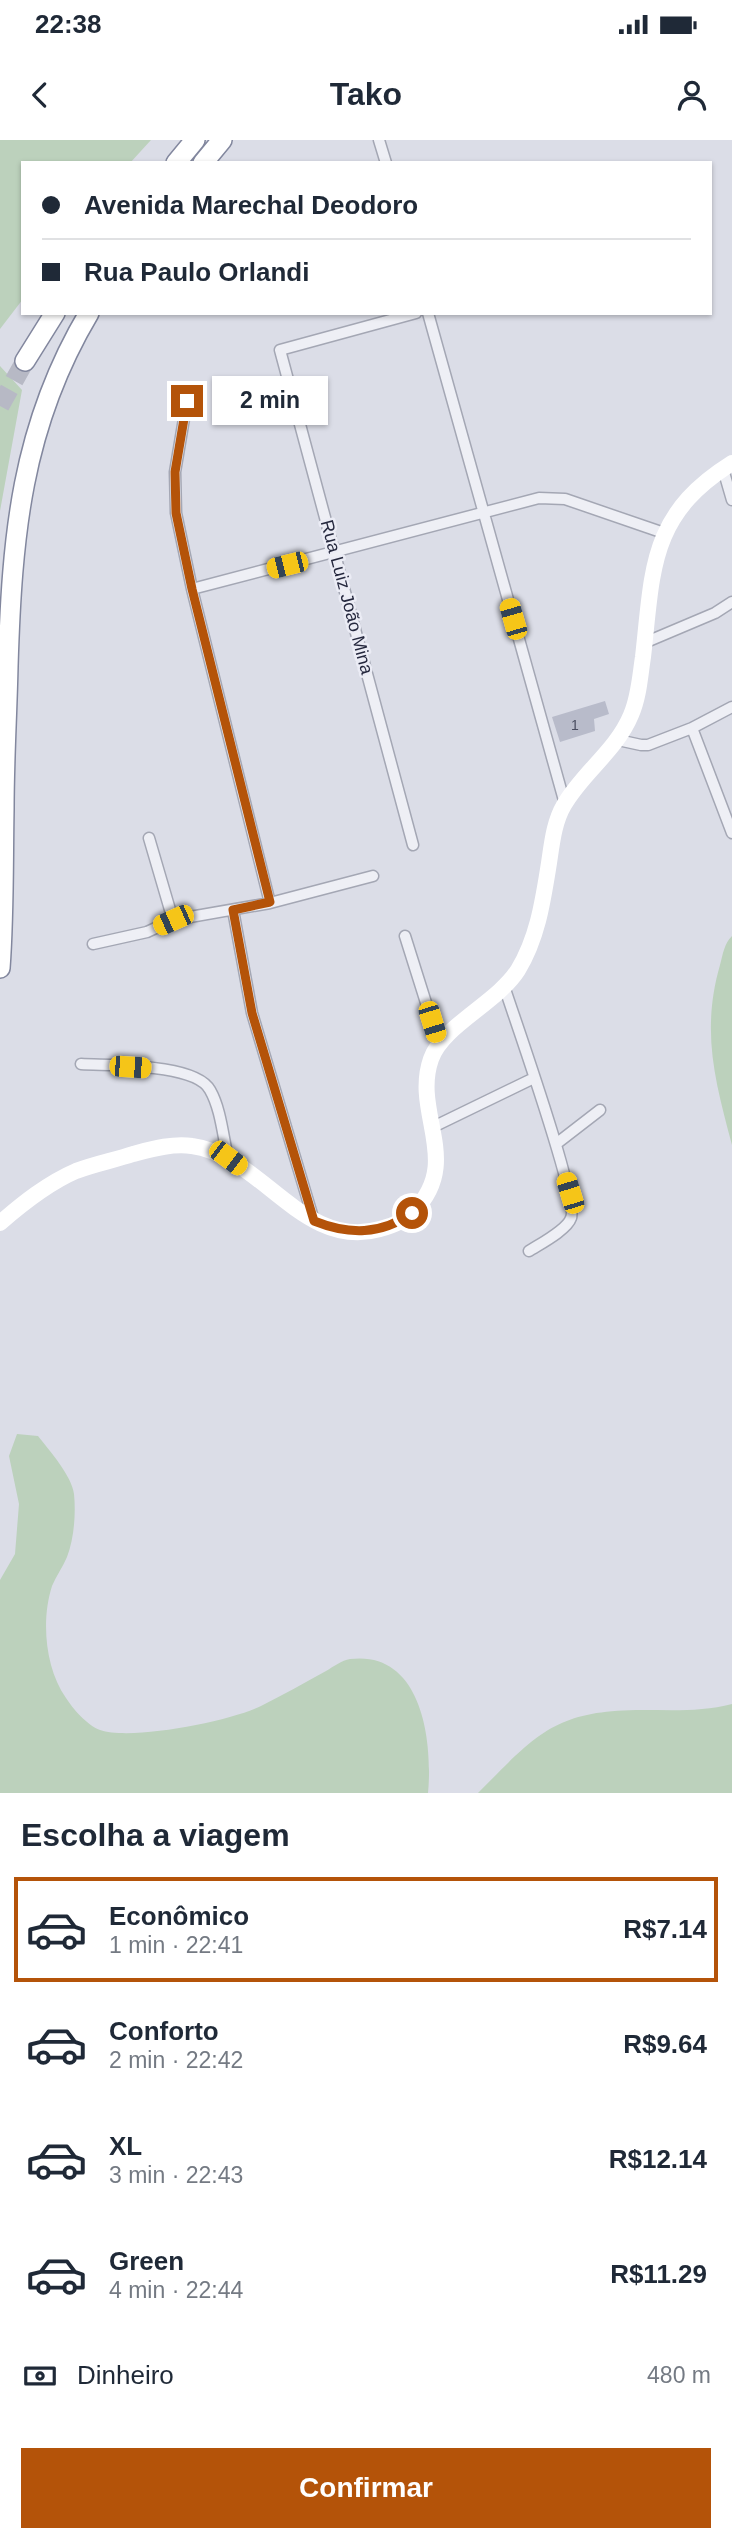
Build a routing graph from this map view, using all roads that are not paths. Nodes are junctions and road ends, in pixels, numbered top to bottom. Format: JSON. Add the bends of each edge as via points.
{"nodes":[{"id":1,"x":195,"y":140,"type":"edge"},
{"id":2,"x":222,"y":140,"type":"edge"},
{"id":3,"x":379,"y":140,"type":"edge"},
{"id":4,"x":178,"y":161,"type":"edge"},
{"id":5,"x":205,"y":161,"type":"edge"},
{"id":6,"x":385,"y":161,"type":"edge"},
{"id":7,"x":54,"y":315,"type":"edge"},
{"id":8,"x":88,"y":315,"type":"edge"},
{"id":9,"x":408,"y":315,"type":"edge"},
{"id":10,"x":429,"y":315,"type":"edge"},
{"id":11,"x":25,"y":361,"type":"tunnel mouth"},
{"id":12,"x":187,"y":401,"type":"dead end"},
{"id":13,"x":727,"y":466,"type":"edge"},
{"id":14,"x":732,"y":500,"type":"edge"},
{"id":15,"x":483,"y":513,"type":"junction"},
{"id":16,"x":664,"y":533,"type":"junction"},
{"id":17,"x":335,"y":552,"type":"junction"},
{"id":18,"x":192,"y":589,"type":"junction"},
{"id":19,"x":732,"y":602,"type":"edge"},
{"id":20,"x":644,"y":643,"type":"junction"},
{"id":21,"x":732,"y":707,"type":"edge"},
{"id":22,"x":692,"y":727,"type":"junction"},
{"id":23,"x":618,"y":740,"type":"junction"},
{"id":24,"x":565,"y":804,"type":"junction"},
{"id":25,"x":729,"y":814,"type":"edge"},
{"id":26,"x":732,"y":833,"type":"edge"},
{"id":27,"x":149,"y":838,"type":"dead end"},
{"id":28,"x":413,"y":845,"type":"dead end"},
{"id":29,"x":373,"y":876,"type":"dead end"},
{"id":30,"x":270,"y":902,"type":"junction"},
{"id":31,"x":233,"y":910,"type":"junction"},
{"id":32,"x":173,"y":920,"type":"junction"},
{"id":33,"x":405,"y":936,"type":"dead end"},
{"id":34,"x":93,"y":944,"type":"dead end"},
{"id":35,"x":0,"y":968,"type":"edge"},
{"id":36,"x":504,"y":986,"type":"junction"},
{"id":37,"x":439,"y":1044,"type":"junction"},
{"id":38,"x":81,"y":1064,"type":"dead end"},
{"id":39,"x":534,"y":1078,"type":"junction"},
{"id":40,"x":600,"y":1110,"type":"dead end"},
{"id":41,"x":433,"y":1127,"type":"junction"},
{"id":42,"x":556,"y":1144,"type":"junction"},
{"id":43,"x":228,"y":1158,"type":"junction"},
{"id":44,"x":314,"y":1221,"type":"junction"},
{"id":45,"x":0,"y":1223,"type":"edge"},
{"id":46,"x":529,"y":1251,"type":"dead end"}],
"edges":[{"from":1,"to":4,"type":"highway"},
{"from":2,"to":5,"type":"highway"},
{"from":3,"to":6,"type":"street"},
{"from":7,"to":11,"type":"highway"},
{"from":8,"to":35,"type":"highway","via":[[43,414],[18,511],[10,597]]},
{"from":9,"to":17,"type":"street","name":"Rua Luiz João Mina","via":[[281,349]]},
{"from":10,"to":15,"type":"street"},
{"from":12,"to":18,"type":"street","via":[[174,491]]},
{"from":13,"to":14,"type":"street"},
{"from":13,"to":16,"type":"street","via":[[688,497]]},
{"from":15,"to":16,"type":"street","via":[[551,497]]},
{"from":15,"to":17,"type":"street"},
{"from":15,"to":24,"type":"street"},
{"from":16,"to":20,"type":"street","via":[[650,582]]},
{"from":17,"to":18,"type":"street"},
{"from":17,"to":28,"type":"street","name":"Rua Luiz João Mina"},
{"from":18,"to":30,"type":"street"},
{"from":19,"to":20,"type":"street"},
{"from":20,"to":23,"type":"street","via":[[635,705]]},
{"from":21,"to":22,"type":"street"},
{"from":22,"to":23,"type":"street","via":[[648,745]]},
{"from":22,"to":25,"type":"street"},
{"from":23,"to":24,"type":"street"},
{"from":24,"to":36,"type":"street","via":[[552,841],[532,939],[516,974]]},
{"from":25,"to":26,"type":"street"},
{"from":27,"to":32,"type":"street"},
{"from":29,"to":30,"type":"street"},
{"from":30,"to":31,"type":"street"},
{"from":31,"to":32,"type":"street"},
{"from":31,"to":44,"type":"street","via":[[252,1013]]},
{"from":32,"to":34,"type":"street","via":[[147,932]]},
{"from":33,"to":37,"type":"street"},
{"from":36,"to":37,"type":"street"},
{"from":36,"to":39,"type":"street"},
{"from":37,"to":41,"type":"street","via":[[427,1079]]},
{"from":38,"to":43,"type":"street","via":[[187,1073],[200,1079],[214,1100]]},
{"from":39,"to":41,"type":"street"},
{"from":39,"to":42,"type":"street"},
{"from":40,"to":42,"type":"street"},
{"from":41,"to":44,"type":"street","via":[[438,1162],[425,1198],[412,1213],[398,1223],[367,1232]]},
{"from":42,"to":46,"type":"street","via":[[572,1217]]},
{"from":43,"to":44,"type":"street"},
{"from":43,"to":45,"type":"street","via":[[190,1145],[169,1146],[93,1166],[60,1179]]}]}
